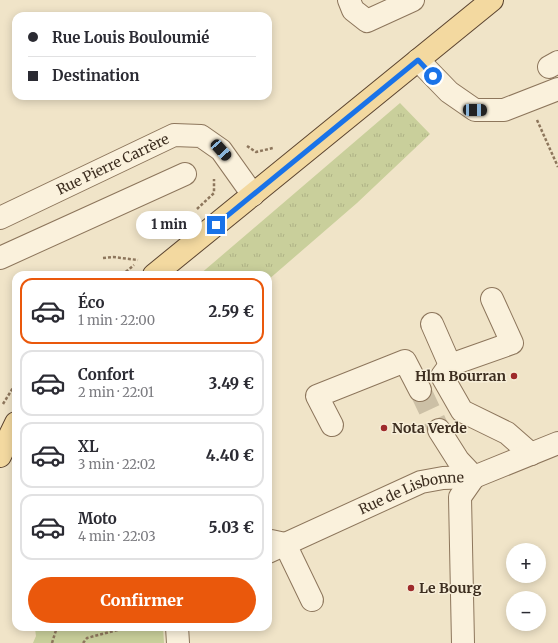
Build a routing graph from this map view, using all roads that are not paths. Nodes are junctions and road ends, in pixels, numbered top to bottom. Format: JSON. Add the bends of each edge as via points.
{"nodes":[{"id":1,"x":349,"y":0,"type":"edge"},
{"id":2,"x":413,"y":0,"type":"edge"},
{"id":3,"x":492,"y":0,"type":"edge"},
{"id":4,"x":418,"y":60,"type":"junction"},
{"id":5,"x":558,"y":89,"type":"edge"},
{"id":6,"x":184,"y":174,"type":"dead end"},
{"id":7,"x":253,"y":195,"type":"junction"},
{"id":8,"x":0,"y":218,"type":"edge"},
{"id":9,"x":0,"y":258,"type":"edge"},
{"id":10,"x":147,"y":268,"type":"edge"},
{"id":11,"x":492,"y":299,"type":"dead end"},
{"id":12,"x":432,"y":324,"type":"dead end"},
{"id":13,"x":450,"y":365,"type":"junction"},
{"id":14,"x":420,"y":390,"type":"tunnel mouth"},
{"id":15,"x":332,"y":425,"type":"dead end"},
{"id":16,"x":439,"y":430,"type":"tunnel mouth"},
{"id":17,"x":12,"y":431,"type":"edge"},
{"id":18,"x":558,"y":443,"type":"edge"},
{"id":19,"x":531,"y":454,"type":"junction"},
{"id":20,"x":0,"y":456,"type":"edge"},
{"id":21,"x":474,"y":477,"type":"junction"},
{"id":22,"x":274,"y":545,"type":"edge"},
{"id":23,"x":312,"y":600,"type":"dead end"},
{"id":24,"x":177,"y":631,"type":"edge"},
{"id":25,"x":178,"y":643,"type":"edge"},
{"id":26,"x":463,"y":643,"type":"edge"}],
"edges":[{"from":1,"to":2,"type":"street","via":[[353,10],[367,21]]},
{"from":3,"to":4,"type":"main road"},
{"from":4,"to":5,"type":"street","via":[[449,92],[475,110],[504,110]]},
{"from":4,"to":7,"type":"main road"},
{"from":6,"to":9,"type":"street"},
{"from":7,"to":8,"type":"street","name":"Rue Pierre Carrère","via":[[221,150],[201,136],[174,135]]},
{"from":7,"to":10,"type":"main road"},
{"from":11,"to":13,"type":"street","via":[[512,343]]},
{"from":12,"to":13,"type":"street"},
{"from":13,"to":19,"type":"street","via":[[442,376],[462,411],[507,433]]},
{"from":14,"to":15,"type":"street","via":[[405,361],[317,396]]},
{"from":16,"to":21,"type":"street","via":[[458,460]]},
{"from":17,"to":20,"type":"main road"},
{"from":18,"to":19,"type":"street","name":"Rue de Lisbonne"},
{"from":19,"to":21,"type":"street","name":"Rue de Lisbonne"},
{"from":21,"to":22,"type":"street","name":"Rue de Lisbonne","via":[[421,482]]},
{"from":21,"to":26,"type":"street","via":[[460,497]]},
{"from":22,"to":23,"type":"street"},
{"from":24,"to":25,"type":"street"}]}
